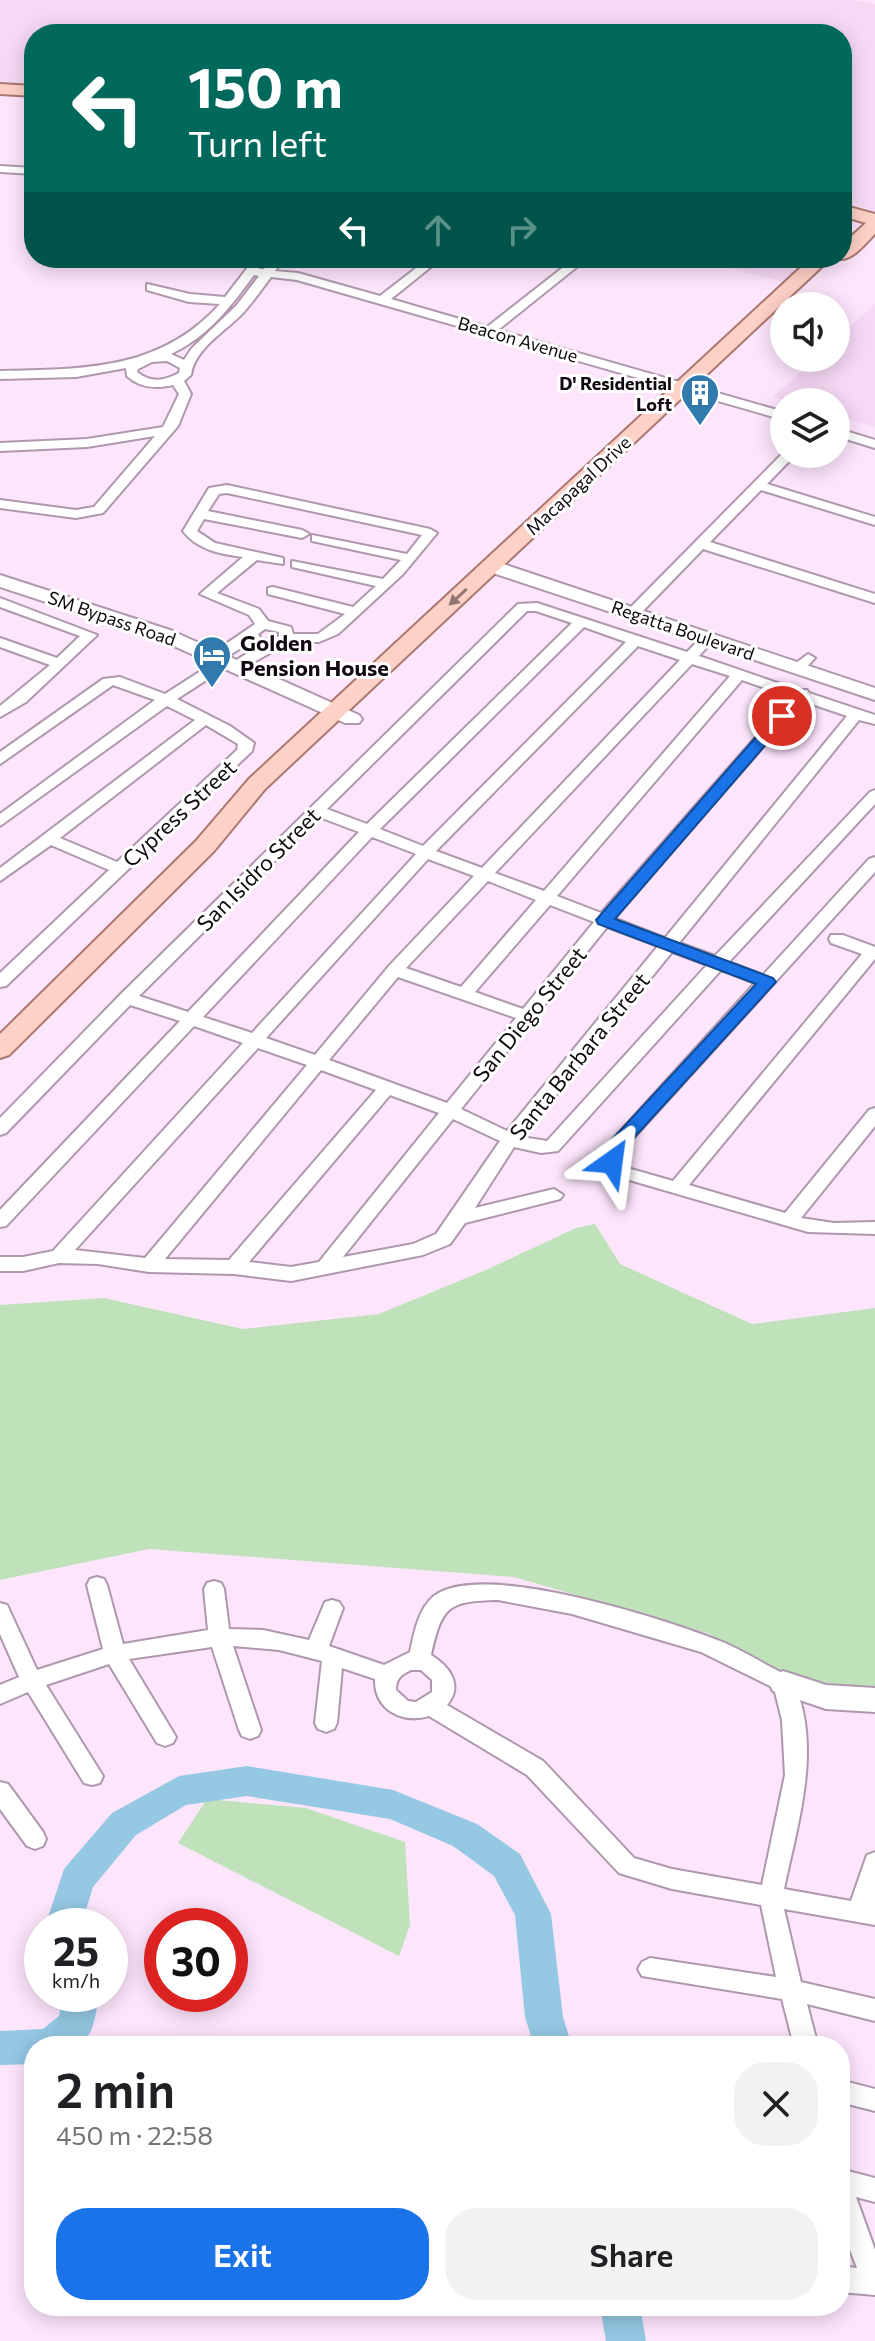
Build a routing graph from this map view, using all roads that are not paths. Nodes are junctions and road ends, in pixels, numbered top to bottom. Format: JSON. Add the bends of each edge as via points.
{"nodes":[{"id":1,"x":0,"y":89,"type":"edge"},
{"id":2,"x":24,"y":90,"type":"edge"},
{"id":3,"x":0,"y":169,"type":"edge"},
{"id":4,"x":24,"y":170,"type":"edge"},
{"id":5,"x":852,"y":213,"type":"edge"},
{"id":6,"x":872,"y":220,"type":"edge"},
{"id":7,"x":852,"y":233,"type":"edge"},
{"id":8,"x":852,"y":244,"type":"edge"},
{"id":9,"x":253,"y":268,"type":"edge"},
{"id":10,"x":272,"y":268,"type":"edge"},
{"id":11,"x":423,"y":268,"type":"edge"},
{"id":12,"x":569,"y":268,"type":"edge"},
{"id":13,"x":812,"y":268,"type":"edge"},
{"id":14,"x":829,"y":268,"type":"edge"},
{"id":15,"x":251,"y":271,"type":"junction"},
{"id":16,"x":268,"y":273,"type":"junction"},
{"id":17,"x":151,"y":287,"type":"dead end"},
{"id":18,"x":803,"y":292,"type":"edge"},
{"id":19,"x":382,"y":300,"type":"junction"},
{"id":20,"x":231,"y":301,"type":"junction"},
{"id":21,"x":770,"y":322,"type":"edge"},
{"id":22,"x":489,"y":331,"type":"junction"},
{"id":23,"x":140,"y":364,"type":"junction"},
{"id":24,"x":186,"y":366,"type":"junction"},
{"id":25,"x":0,"y":375,"type":"edge"},
{"id":26,"x":177,"y":380,"type":"junction"},
{"id":27,"x":0,"y":382,"type":"edge"},
{"id":28,"x":696,"y":385,"type":"junction"},
{"id":29,"x":770,"y":403,"type":"edge"},
{"id":30,"x":770,"y":411,"type":"edge"},
{"id":31,"x":850,"y":425,"type":"edge"},
{"id":32,"x":167,"y":430,"type":"junction"},
{"id":33,"x":875,"y":433,"type":"edge"},
{"id":34,"x":850,"y":436,"type":"edge"},
{"id":35,"x":875,"y":444,"type":"edge"},
{"id":36,"x":0,"y":447,"type":"edge"},
{"id":37,"x":776,"y":468,"type":"edge"},
{"id":38,"x":760,"y":486,"type":"junction"},
{"id":39,"x":0,"y":504,"type":"edge"},
{"id":40,"x":201,"y":514,"type":"junction"},
{"id":41,"x":875,"y":521,"type":"edge"},
{"id":42,"x":302,"y":534,"type":"dead end"},
{"id":43,"x":317,"y":538,"type":"dead end"},
{"id":44,"x":701,"y":544,"type":"junction"},
{"id":45,"x":254,"y":555,"type":"junction"},
{"id":46,"x":409,"y":558,"type":"junction"},
{"id":47,"x":278,"y":561,"type":"dead end"},
{"id":48,"x":297,"y":564,"type":"dead end"},
{"id":49,"x":506,"y":564,"type":"junction"},
{"id":50,"x":0,"y":581,"type":"edge"},
{"id":51,"x":384,"y":583,"type":"junction"},
{"id":52,"x":191,"y":589,"type":"dead end"},
{"id":53,"x":273,"y":591,"type":"dead end"},
{"id":54,"x":207,"y":594,"type":"junction"},
{"id":55,"x":875,"y":599,"type":"edge"},
{"id":56,"x":0,"y":602,"type":"edge"},
{"id":57,"x":638,"y":608,"type":"junction"},
{"id":58,"x":355,"y":612,"type":"junction"},
{"id":59,"x":581,"y":622,"type":"junction"},
{"id":60,"x":262,"y":625,"type":"junction"},
{"id":61,"x":250,"y":636,"type":"junction"},
{"id":62,"x":286,"y":638,"type":"junction"},
{"id":63,"x":635,"y":641,"type":"junction"},
{"id":64,"x":0,"y":642,"type":"edge"},
{"id":65,"x":270,"y":645,"type":"junction"},
{"id":66,"x":696,"y":652,"type":"junction"},
{"id":67,"x":59,"y":663,"type":"junction"},
{"id":68,"x":225,"y":663,"type":"junction"},
{"id":69,"x":803,"y":664,"type":"junction"},
{"id":70,"x":740,"y":674,"type":"junction"},
{"id":71,"x":875,"y":679,"type":"edge"},
{"id":72,"x":0,"y":691,"type":"edge"},
{"id":73,"x":802,"y":693,"type":"junction"},
{"id":74,"x":875,"y":694,"type":"edge"},
{"id":75,"x":21,"y":699,"type":"junction"},
{"id":76,"x":165,"y":700,"type":"junction"},
{"id":77,"x":0,"y":713,"type":"edge"},
{"id":78,"x":857,"y":713,"type":"junction"},
{"id":79,"x":344,"y":716,"type":"junction"},
{"id":80,"x":204,"y":720,"type":"junction"},
{"id":81,"x":875,"y":720,"type":"edge"},
{"id":82,"x":0,"y":759,"type":"edge"},
{"id":83,"x":875,"y":795,"type":"edge"},
{"id":84,"x":317,"y":811,"type":"junction"},
{"id":85,"x":0,"y":821,"type":"edge"},
{"id":86,"x":370,"y":830,"type":"junction"},
{"id":87,"x":50,"y":839,"type":"junction"},
{"id":88,"x":426,"y":852,"type":"junction"},
{"id":89,"x":875,"y":862,"type":"edge"},
{"id":90,"x":119,"y":869,"type":"junction"},
{"id":91,"x":483,"y":875,"type":"junction"},
{"id":92,"x":0,"y":876,"type":"edge"},
{"id":93,"x":544,"y":898,"type":"junction"},
{"id":94,"x":604,"y":920,"type":"junction"},
{"id":95,"x":837,"y":939,"type":"dead end"},
{"id":96,"x":670,"y":944,"type":"junction"},
{"id":97,"x":873,"y":952,"type":"edge"},
{"id":98,"x":718,"y":963,"type":"junction"},
{"id":99,"x":395,"y":970,"type":"junction"},
{"id":100,"x":0,"y":982,"type":"edge"},
{"id":101,"x":767,"y":982,"type":"junction"},
{"id":102,"x":464,"y":994,"type":"junction"},
{"id":103,"x":127,"y":998,"type":"junction"},
{"id":104,"x":526,"y":1016,"type":"junction"},
{"id":105,"x":189,"y":1019,"type":"junction"},
{"id":106,"x":252,"y":1042,"type":"junction"},
{"id":107,"x":2,"y":1045,"type":"edge"},
{"id":108,"x":317,"y":1062,"type":"junction"},
{"id":109,"x":386,"y":1089,"type":"junction"},
{"id":110,"x":451,"y":1112,"type":"junction"},
{"id":111,"x":875,"y":1114,"type":"edge"},
{"id":112,"x":0,"y":1129,"type":"edge"},
{"id":113,"x":511,"y":1138,"type":"junction"},
{"id":114,"x":678,"y":1186,"type":"junction"},
{"id":115,"x":554,"y":1195,"type":"dead end"},
{"id":116,"x":459,"y":1218,"type":"junction"},
{"id":117,"x":789,"y":1220,"type":"junction"},
{"id":118,"x":0,"y":1221,"type":"edge"},
{"id":119,"x":875,"y":1228,"type":"edge"},
{"id":120,"x":59,"y":1256,"type":"junction"},
{"id":121,"x":0,"y":1264,"type":"edge"},
{"id":122,"x":149,"y":1265,"type":"junction"},
{"id":123,"x":234,"y":1267,"type":"junction"},
{"id":124,"x":325,"y":1267,"type":"junction"},
{"id":125,"x":97,"y":1585,"type":"dead end"},
{"id":126,"x":214,"y":1589,"type":"dead end"},
{"id":127,"x":332,"y":1608,"type":"dead end"},
{"id":128,"x":0,"y":1611,"type":"edge"},
{"id":129,"x":220,"y":1638,"type":"junction"},
{"id":130,"x":324,"y":1653,"type":"junction"},
{"id":131,"x":115,"y":1655,"type":"junction"},
{"id":132,"x":419,"y":1661,"type":"junction"},
{"id":133,"x":387,"y":1675,"type":"junction"},
{"id":134,"x":31,"y":1679,"type":"junction"},
{"id":135,"x":783,"y":1683,"type":"junction"},
{"id":136,"x":0,"y":1695,"type":"edge"},
{"id":137,"x":875,"y":1700,"type":"edge"},
{"id":138,"x":432,"y":1707,"type":"junction"},
{"id":139,"x":326,"y":1723,"type":"dead end"},
{"id":140,"x":250,"y":1730,"type":"dead end"},
{"id":141,"x":165,"y":1737,"type":"dead end"},
{"id":142,"x":92,"y":1776,"type":"dead end"},
{"id":143,"x":0,"y":1791,"type":"edge"},
{"id":144,"x":35,"y":1839,"type":"dead end"},
{"id":145,"x":875,"y":1862,"type":"edge"},
{"id":146,"x":771,"y":1896,"type":"junction"},
{"id":147,"x":867,"y":1914,"type":"edge"},
{"id":148,"x":650,"y":1969,"type":"dead end"},
{"id":149,"x":792,"y":1990,"type":"junction"},
{"id":150,"x":875,"y":2010,"type":"edge"},
{"id":151,"x":804,"y":2036,"type":"edge"},
{"id":152,"x":850,"y":2094,"type":"edge"},
{"id":153,"x":875,"y":2100,"type":"edge"},
{"id":154,"x":850,"y":2185,"type":"edge"},
{"id":155,"x":875,"y":2190,"type":"edge"},
{"id":156,"x":850,"y":2215,"type":"edge"},
{"id":157,"x":850,"y":2279,"type":"edge"},
{"id":158,"x":875,"y":2280,"type":"edge"}],
"edges":[{"from":1,"to":2,"type":"main road"},
{"from":3,"to":4,"type":"street"},
{"from":5,"to":6,"type":"main road"},
{"from":6,"to":7,"type":"main road"},
{"from":6,"to":8,"type":"main road","name":"Macapagal Drive"},
{"from":9,"to":15,"type":"street"},
{"from":10,"to":16,"type":"street"},
{"from":11,"to":19,"type":"street"},
{"from":12,"to":22,"type":"street"},
{"from":13,"to":28,"type":"main road","name":"Macapagal Drive"},
{"from":14,"to":18,"type":"main road","name":"Macapagal Drive"},
{"from":15,"to":16,"type":"street","name":"Beacon Avenue"},
{"from":15,"to":20,"type":"street"},
{"from":16,"to":19,"type":"street","name":"Beacon Avenue"},
{"from":16,"to":24,"type":"street"},
{"from":17,"to":20,"type":"street","via":[[189,298]]},
{"from":19,"to":22,"type":"street","name":"Beacon Avenue"},
{"from":20,"to":23,"type":"street","via":[[188,340]]},
{"from":21,"to":28,"type":"main road","name":"Macapagal Drive"},
{"from":22,"to":28,"type":"street","name":"Beacon Avenue"},
{"from":23,"to":24,"type":"street","via":[[175,359]]},
{"from":23,"to":25,"type":"street"},
{"from":23,"to":26,"type":"street","via":[[141,381]]},
{"from":23,"to":27,"type":"street","via":[[45,382]]},
{"from":24,"to":26,"type":"street","via":[[185,375]]},
{"from":26,"to":32,"type":"street","via":[[184,388],[183,402]]},
{"from":28,"to":29,"type":"street","name":"Beacon Avenue"},
{"from":28,"to":30,"type":"street","name":"Beacon Avenue"},
{"from":28,"to":49,"type":"main road","name":"Macapagal Drive"},
{"from":31,"to":33,"type":"street"},
{"from":32,"to":36,"type":"street","via":[[87,443]]},
{"from":32,"to":39,"type":"street","via":[[98,510],[76,514]]},
{"from":34,"to":35,"type":"street"},
{"from":37,"to":38,"type":"street"},
{"from":38,"to":41,"type":"street"},
{"from":38,"to":44,"type":"street"},
{"from":40,"to":42,"type":"street"},
{"from":40,"to":45,"type":"street","via":[[190,531],[196,540]]},
{"from":40,"to":46,"type":"street","via":[[221,488],[430,533]]},
{"from":43,"to":46,"type":"street"},
{"from":44,"to":55,"type":"street"},
{"from":44,"to":57,"type":"street"},
{"from":45,"to":47,"type":"street"},
{"from":45,"to":54,"type":"street"},
{"from":46,"to":51,"type":"street"},
{"from":48,"to":51,"type":"street"},
{"from":49,"to":57,"type":"street","name":"Regatta Boulevard"},
{"from":49,"to":79,"type":"main road","name":"Macapagal Drive"},
{"from":50,"to":68,"type":"street","name":"SM Bypass Road","via":[[163,634]]},
{"from":51,"to":58,"type":"street"},
{"from":52,"to":54,"type":"street"},
{"from":53,"to":58,"type":"street"},
{"from":54,"to":60,"type":"street","via":[[254,612]]},
{"from":56,"to":67,"type":"street","via":[[89,632],[88,640]]},
{"from":57,"to":69,"type":"street","name":"Regatta Boulevard"},
{"from":58,"to":62,"type":"street","via":[[318,639]]},
{"from":59,"to":63,"type":"street"},
{"from":59,"to":84,"type":"street","name":"San Isidro Street","via":[[532,606],[519,611]]},
{"from":59,"to":86,"type":"street"},
{"from":60,"to":61,"type":"street"},
{"from":60,"to":62,"type":"street","via":[[282,627]]},
{"from":61,"to":65,"type":"street"},
{"from":61,"to":68,"type":"street"},
{"from":62,"to":65,"type":"street"},
{"from":63,"to":66,"type":"street"},
{"from":63,"to":88,"type":"street"},
{"from":64,"to":67,"type":"street"},
{"from":65,"to":68,"type":"street"},
{"from":66,"to":70,"type":"street"},
{"from":66,"to":91,"type":"street"},
{"from":67,"to":75,"type":"street"},
{"from":68,"to":76,"type":"street"},
{"from":68,"to":79,"type":"street","name":"SM Bypass Road"},
{"from":69,"to":71,"type":"street","name":"Regatta Boulevard"},
{"from":69,"to":74,"type":"street","name":"Regatta Boulevard"},
{"from":70,"to":73,"type":"street"},
{"from":70,"to":93,"type":"street"},
{"from":72,"to":75,"type":"street"},
{"from":73,"to":78,"type":"street"},
{"from":73,"to":94,"type":"street","name":"San Diego Street"},
{"from":75,"to":77,"type":"street"},
{"from":76,"to":80,"type":"street","name":"Cypress Street"},
{"from":76,"to":82,"type":"street","name":"Cypress Street","via":[[114,681],[102,685]]},
{"from":76,"to":85,"type":"street"},
{"from":78,"to":81,"type":"street"},
{"from":78,"to":96,"type":"street","name":"Santa Barbara Street"},
{"from":79,"to":107,"type":"main road","name":"Macapagal Drive","via":[[276,791],[205,846]]},
{"from":80,"to":87,"type":"street"},
{"from":80,"to":90,"type":"street","name":"Cypress Street","via":[[245,740],[244,751]]},
{"from":83,"to":98,"type":"street"},
{"from":84,"to":86,"type":"street"},
{"from":84,"to":103,"type":"street","name":"San Isidro Street"},
{"from":86,"to":88,"type":"street"},
{"from":86,"to":105,"type":"street"},
{"from":87,"to":90,"type":"street"},
{"from":87,"to":92,"type":"street"},
{"from":88,"to":91,"type":"street"},
{"from":88,"to":106,"type":"street"},
{"from":89,"to":101,"type":"street"},
{"from":90,"to":100,"type":"street","name":"Cypress Street"},
{"from":91,"to":93,"type":"street"},
{"from":91,"to":99,"type":"street"},
{"from":93,"to":94,"type":"street"},
{"from":93,"to":102,"type":"street"},
{"from":94,"to":96,"type":"street"},
{"from":94,"to":104,"type":"street","name":"San Diego Street"},
{"from":95,"to":97,"type":"street"},
{"from":96,"to":98,"type":"street"},
{"from":96,"to":113,"type":"street","name":"Santa Barbara Street"},
{"from":97,"to":114,"type":"street"},
{"from":98,"to":101,"type":"street"},
{"from":98,"to":113,"type":"street","via":[[552,1147]]},
{"from":99,"to":102,"type":"street"},
{"from":99,"to":108,"type":"street"},
{"from":101,"to":114,"type":"street","via":[[611,1152],[612,1162],[625,1173]]},
{"from":102,"to":104,"type":"street"},
{"from":103,"to":105,"type":"street"},
{"from":103,"to":112,"type":"street","name":"San Isidro Street"},
{"from":104,"to":110,"type":"street","name":"San Diego Street"},
{"from":105,"to":106,"type":"street"},
{"from":105,"to":118,"type":"street"},
{"from":106,"to":108,"type":"street"},
{"from":106,"to":120,"type":"street"},
{"from":108,"to":109,"type":"street"},
{"from":108,"to":122,"type":"street"},
{"from":109,"to":110,"type":"street"},
{"from":109,"to":123,"type":"street"},
{"from":110,"to":113,"type":"street"},
{"from":110,"to":124,"type":"street","name":"San Diego Street"},
{"from":111,"to":117,"type":"street"},
{"from":113,"to":116,"type":"street","name":"Santa Barbara Street"},
{"from":114,"to":117,"type":"street"},
{"from":115,"to":116,"type":"street"},
{"from":116,"to":124,"type":"street","via":[[443,1239],[416,1250]]},
{"from":117,"to":119,"type":"street","via":[[821,1228]]},
{"from":120,"to":121,"type":"street"},
{"from":120,"to":122,"type":"street"},
{"from":122,"to":123,"type":"street"},
{"from":123,"to":124,"type":"street","via":[[277,1274]]},
{"from":125,"to":131,"type":"street"},
{"from":126,"to":129,"type":"street"},
{"from":127,"to":130,"type":"street"},
{"from":128,"to":134,"type":"street"},
{"from":129,"to":130,"type":"street","via":[[264,1639]]},
{"from":129,"to":131,"type":"street"},
{"from":129,"to":140,"type":"street"},
{"from":130,"to":133,"type":"street"},
{"from":130,"to":139,"type":"street"},
{"from":131,"to":134,"type":"street"},
{"from":131,"to":141,"type":"street"},
{"from":132,"to":133,"type":"street","via":[[400,1664]]},
{"from":132,"to":135,"type":"street","via":[[431,1616],[443,1600],[485,1592],[545,1599],[705,1645]]},
{"from":132,"to":138,"type":"street","via":[[434,1665],[446,1682]]},
{"from":133,"to":138,"type":"street","via":[[384,1685],[392,1704],[413,1711]]},
{"from":134,"to":136,"type":"street"},
{"from":134,"to":142,"type":"street"},
{"from":135,"to":137,"type":"street","via":[[826,1697]]},
{"from":135,"to":146,"type":"street","via":[[793,1720],[796,1775]]},
{"from":138,"to":146,"type":"street","via":[[535,1768],[627,1866]]},
{"from":143,"to":144,"type":"street"},
{"from":145,"to":147,"type":"street"},
{"from":146,"to":147,"type":"street"},
{"from":146,"to":149,"type":"street"},
{"from":148,"to":149,"type":"street"},
{"from":149,"to":150,"type":"street"},
{"from":149,"to":151,"type":"street"},
{"from":152,"to":153,"type":"street"},
{"from":154,"to":155,"type":"street"},
{"from":156,"to":158,"type":"street"},
{"from":157,"to":158,"type":"street"}]}
